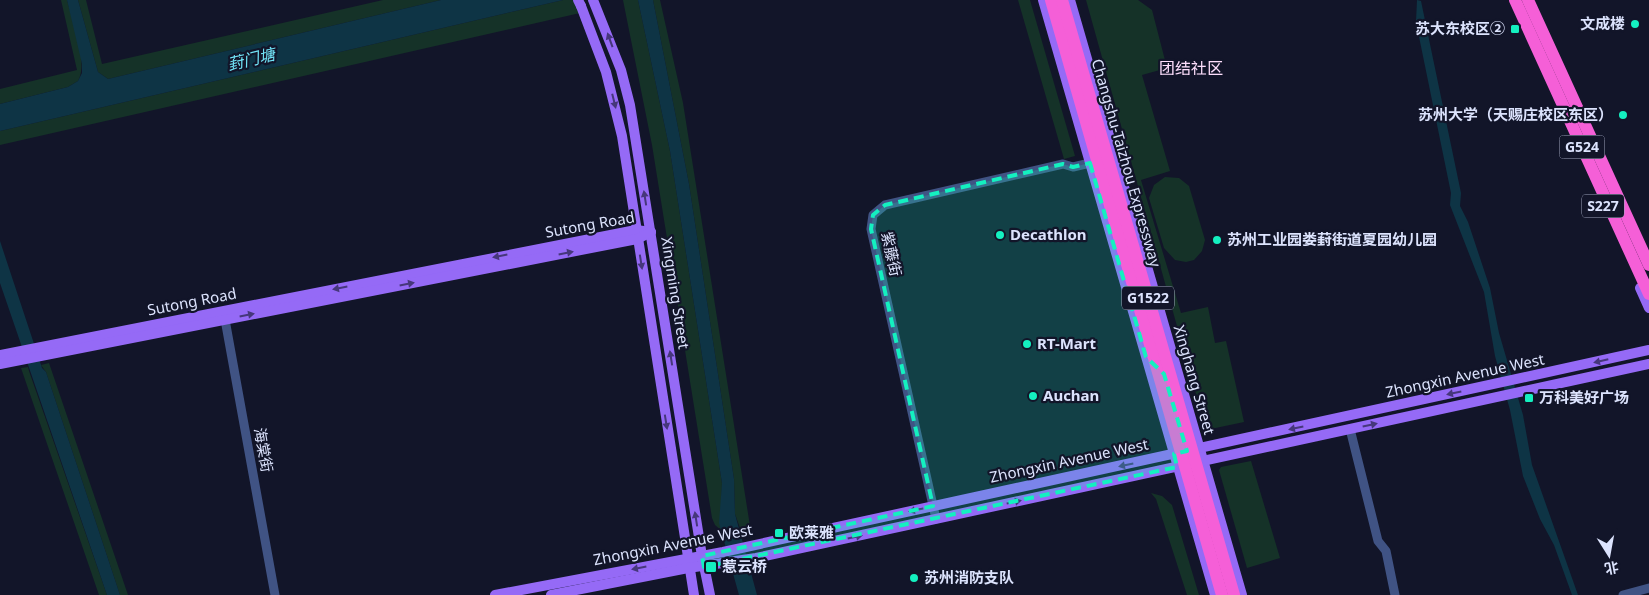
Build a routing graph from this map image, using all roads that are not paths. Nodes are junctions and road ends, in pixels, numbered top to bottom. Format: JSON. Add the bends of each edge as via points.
{"nodes":[{"id":1,"x":1043,"y":0,"type":"edge"},
{"id":2,"x":1051,"y":0,"type":"edge"},
{"id":3,"x":1062,"y":0,"type":"edge"},
{"id":4,"x":1070,"y":0,"type":"edge"},
{"id":5,"x":1509,"y":0,"type":"edge"},
{"id":6,"x":1515,"y":0,"type":"edge"},
{"id":7,"x":1528,"y":0,"type":"edge"},
{"id":8,"x":1533,"y":0,"type":"edge"},
{"id":9,"x":593,"y":1,"type":"edge"},
{"id":10,"x":580,"y":3,"type":"edge"},
{"id":11,"x":1576,"y":96,"type":"junction"},
{"id":12,"x":1557,"y":104,"type":"junction"},
{"id":13,"x":1090,"y":163,"type":"junction"},
{"id":14,"x":651,"y":232,"type":"junction"},
{"id":15,"x":637,"y":234,"type":"junction"},
{"id":16,"x":1649,"y":254,"type":"edge"},
{"id":17,"x":1649,"y":265,"type":"edge"},
{"id":18,"x":1649,"y":294,"type":"edge"},
{"id":19,"x":1649,"y":308,"type":"edge"},
{"id":20,"x":225,"y":315,"type":"junction"},
{"id":21,"x":1649,"y":350,"type":"edge"},
{"id":22,"x":1146,"y":357,"type":"junction"},
{"id":23,"x":4,"y":359,"type":"edge"},
{"id":24,"x":1649,"y":364,"type":"edge"},
{"id":25,"x":1490,"y":386,"type":"junction"},
{"id":26,"x":1493,"y":398,"type":"junction"},
{"id":27,"x":1350,"y":429,"type":"junction"},
{"id":28,"x":1198,"y":449,"type":"junction"},
{"id":29,"x":1187,"y":451,"type":"junction"},
{"id":30,"x":1174,"y":454,"type":"junction"},
{"id":31,"x":1202,"y":461,"type":"junction"},
{"id":32,"x":1190,"y":464,"type":"junction"},
{"id":33,"x":1177,"y":467,"type":"junction"},
{"id":34,"x":933,"y":506,"type":"junction"},
{"id":35,"x":936,"y":519,"type":"junction"},
{"id":36,"x":702,"y":556,"type":"junction"},
{"id":37,"x":688,"y":564,"type":"junction"},
{"id":38,"x":704,"y":567,"type":"junction"},
{"id":39,"x":1235,"y":573,"type":"junction"},
{"id":40,"x":1649,"y":588,"type":"edge"},
{"id":41,"x":275,"y":595,"type":"edge"},
{"id":42,"x":495,"y":595,"type":"edge"},
{"id":43,"x":551,"y":595,"type":"edge"},
{"id":44,"x":694,"y":595,"type":"edge"},
{"id":45,"x":710,"y":595,"type":"edge"},
{"id":46,"x":1215,"y":595,"type":"edge"},
{"id":47,"x":1222,"y":595,"type":"edge"},
{"id":48,"x":1234,"y":595,"type":"edge"},
{"id":49,"x":1242,"y":595,"type":"edge"},
{"id":50,"x":1395,"y":595,"type":"edge"},
{"id":51,"x":1623,"y":595,"type":"edge"}],
"edges":[{"from":1,"to":13,"type":"main road"},
{"from":2,"to":47,"type":"highway","name":"Changshu-Taizhou Expressway","number":"G1522","bridge":true},
{"from":3,"to":48,"type":"highway","name":"Changshu-Taizhou Expressway","number":"G1522","bridge":true},
{"from":4,"to":28,"type":"main road","name":"Xinghang Street"},
{"from":5,"to":12,"type":"main road","number":"S227"},
{"from":6,"to":18,"type":"highway","number":"G524","bridge":true},
{"from":7,"to":17,"type":"highway","number":"G524","bridge":true},
{"from":8,"to":11,"type":"main road","number":"S227"},
{"from":14,"to":9,"type":"main road","name":"Xingming Street","one_way":true,"via":[[630,105],[621,70]]},
{"from":10,"to":15,"type":"main road","name":"Xingming Street","one_way":true,"via":[[615,101]]},
{"from":11,"to":12,"type":"main road"},
{"from":11,"to":16,"type":"main road","number":"S227"},
{"from":12,"to":19,"type":"main road","number":"S227"},
{"from":13,"to":22,"type":"main road"},
{"from":13,"to":34,"type":"street","name":"紫藤街","via":[[1073,167],[1063,164],[924,195],[885,205],[873,215],[871,229]]},
{"from":14,"to":15,"type":"main road","name":"Sutong Road"},
{"from":36,"to":14,"type":"main road","name":"Xingming Street","one_way":true},
{"from":15,"to":20,"type":"main road","name":"Sutong Road"},
{"from":15,"to":37,"type":"main road","name":"Xingming Street","one_way":true},
{"from":20,"to":23,"type":"main road","name":"Sutong Road"},
{"from":20,"to":41,"type":"street","name":"海棠街"},
{"from":21,"to":25,"type":"main road","name":"Zhongxin Avenue West","one_way":true},
{"from":22,"to":29,"type":"main road","via":[[1164,374]]},
{"from":22,"to":30,"type":"main road"},
{"from":24,"to":26,"type":"main road","name":"Zhongxin Avenue West"},
{"from":25,"to":26,"type":"main road"},
{"from":25,"to":28,"type":"main road","name":"Zhongxin Avenue West","one_way":true},
{"from":27,"to":26,"type":"main road","name":"Zhongxin Avenue West","one_way":true},
{"from":27,"to":31,"type":"main road","name":"Zhongxin Avenue West"},
{"from":27,"to":50,"type":"street","via":[[1378,541],[1386,551]]},
{"from":28,"to":29,"type":"main road","name":"Zhongxin Avenue West"},
{"from":28,"to":31,"type":"main road","name":"Xinghang Street"},
{"from":29,"to":30,"type":"main road","name":"Zhongxin Avenue West"},
{"from":29,"to":31,"type":"main road"},
{"from":30,"to":32,"type":"main road"},
{"from":30,"to":33,"type":"main road"},
{"from":30,"to":34,"type":"main road","name":"Zhongxin Avenue West","one_way":true},
{"from":31,"to":32,"type":"main road","name":"Zhongxin Avenue West"},
{"from":31,"to":39,"type":"main road","name":"Xinghang Street"},
{"from":32,"to":33,"type":"main road","name":"Zhongxin Avenue West"},
{"from":32,"to":39,"type":"main road","via":[[1219,563]]},
{"from":35,"to":33,"type":"main road","name":"Zhongxin Avenue West","one_way":true},
{"from":33,"to":46,"type":"main road"},
{"from":34,"to":35,"type":"street","name":"紫藤街"},
{"from":34,"to":36,"type":"main road","name":"Zhongxin Avenue West","one_way":true},
{"from":38,"to":35,"type":"main road","name":"Zhongxin Avenue West","one_way":true},
{"from":36,"to":37,"type":"main road","name":"Zhongxin Avenue West"},
{"from":36,"to":38,"type":"main road","name":"Xingming Street"},
{"from":37,"to":38,"type":"main road","name":"Zhongxin Avenue West"},
{"from":37,"to":42,"type":"main road","name":"Zhongxin Avenue West","one_way":true},
{"from":37,"to":43,"type":"main road","name":"Zhongxin Avenue West"},
{"from":37,"to":44,"type":"main road","name":"Xingming Street"},
{"from":38,"to":45,"type":"main road","name":"Xingming Street"},
{"from":39,"to":49,"type":"main road","name":"Xinghang Street"},
{"from":40,"to":51,"type":"street"}]}
